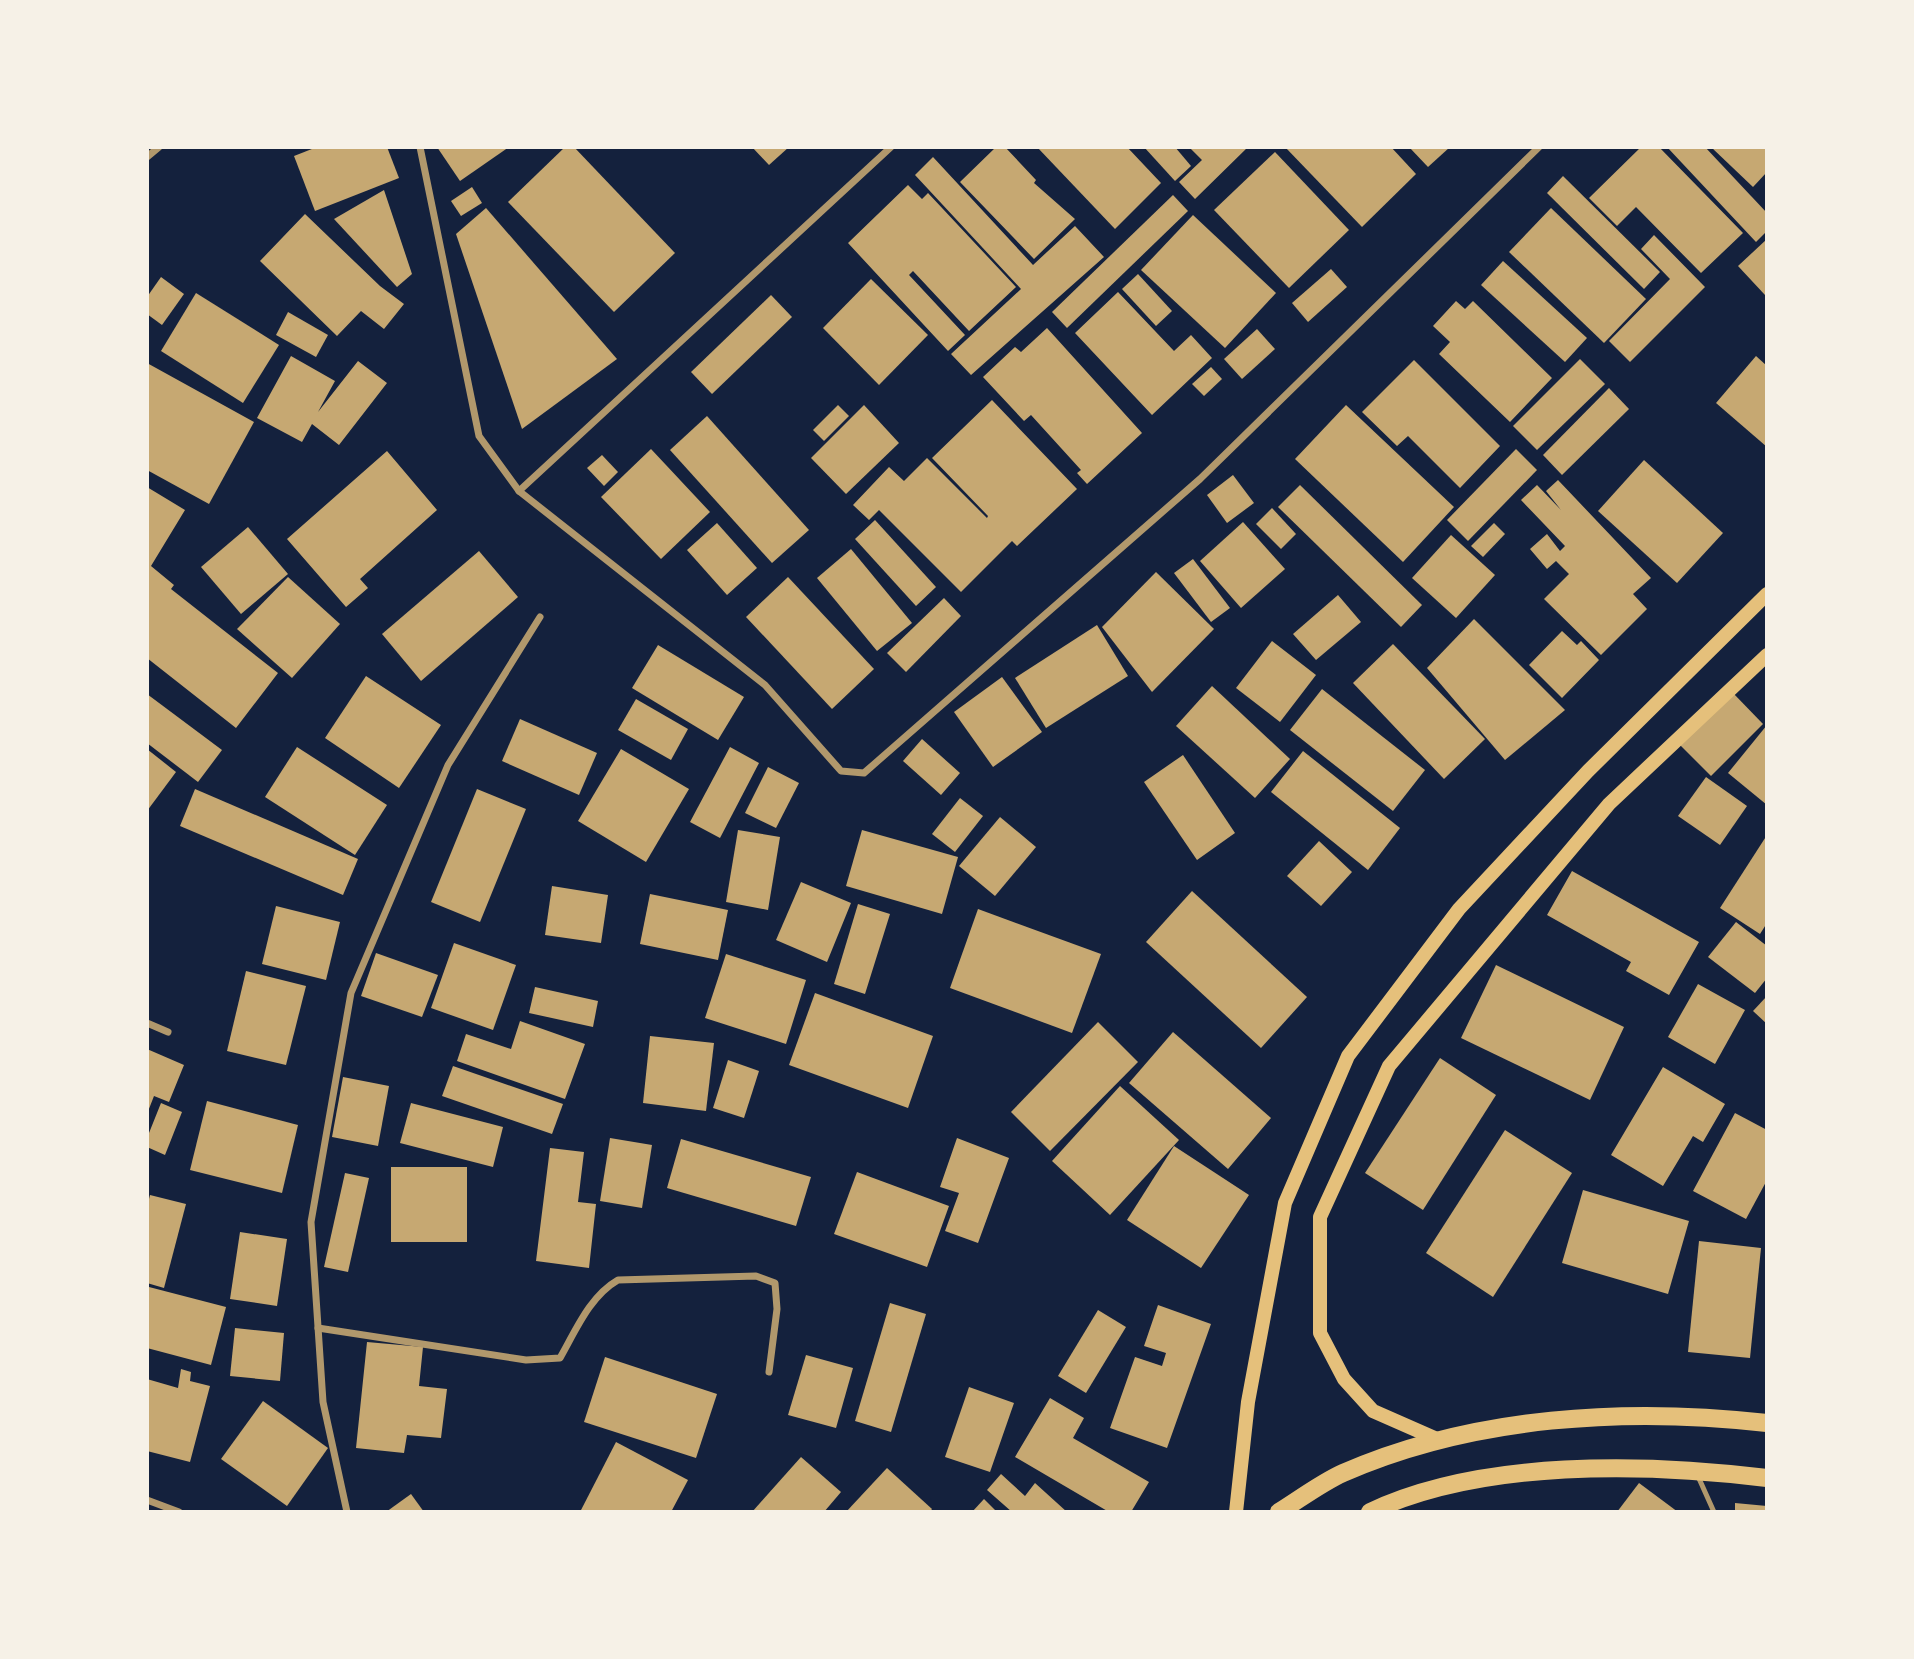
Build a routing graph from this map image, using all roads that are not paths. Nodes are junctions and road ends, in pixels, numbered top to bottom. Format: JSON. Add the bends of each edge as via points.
{"nodes":[{"id":1,"x":159,"y":147,"type":"edge"},
{"id":2,"x":420,"y":147,"type":"edge"},
{"id":3,"x":891,"y":147,"type":"edge"},
{"id":4,"x":1539,"y":147,"type":"edge"},
{"id":5,"x":147,"y":157,"type":"edge"},
{"id":6,"x":519,"y":491,"type":"junction"},
{"id":7,"x":1767,"y":594,"type":"edge"},
{"id":8,"x":540,"y":617,"type":"dead end"},
{"id":9,"x":1767,"y":655,"type":"edge"},
{"id":10,"x":147,"y":1023,"type":"edge"},
{"id":11,"x":168,"y":1032,"type":"dead end"},
{"id":12,"x":318,"y":1328,"type":"junction"},
{"id":13,"x":769,"y":1371,"type":"dead end"},
{"id":14,"x":1767,"y":1423,"type":"edge"},
{"id":15,"x":1439,"y":1440,"type":"junction"},
{"id":16,"x":1696,"y":1471,"type":"junction"},
{"id":17,"x":1767,"y":1478,"type":"edge"},
{"id":18,"x":147,"y":1500,"type":"edge"},
{"id":19,"x":179,"y":1512,"type":"edge"},
{"id":20,"x":347,"y":1512,"type":"edge"},
{"id":21,"x":1236,"y":1512,"type":"edge"},
{"id":22,"x":1279,"y":1512,"type":"edge"},
{"id":23,"x":1370,"y":1512,"type":"edge"},
{"id":24,"x":1714,"y":1512,"type":"edge"}],
"edges":[{"from":1,"to":5,"type":"street"},
{"from":2,"to":6,"type":"street","via":[[479,436]]},
{"from":3,"to":6,"type":"street"},
{"from":4,"to":6,"type":"street","via":[[1200,479],[864,773],[841,771],[765,685]]},
{"from":7,"to":21,"type":"main road","via":[[1588,771],[1459,909],[1348,1056],[1285,1203],[1248,1402]]},
{"from":8,"to":12,"type":"street","via":[[447,765],[351,993],[311,1222]]},
{"from":9,"to":15,"type":"main road","via":[[1609,804],[1389,1066],[1320,1217],[1320,1333],[1326,1345],[1345,1379],[1373,1411]]},
{"from":10,"to":11,"type":"street"},
{"from":12,"to":13,"type":"street","via":[[526,1360],[560,1358],[590,1306],[618,1279],[756,1276],[775,1283],[777,1309]]},
{"from":12,"to":20,"type":"street","via":[[323,1402]]},
{"from":14,"to":15,"type":"main road","via":[[1715,1417],[1570,1418]]},
{"from":15,"to":22,"type":"main road","via":[[1341,1474]]},
{"from":16,"to":17,"type":"main road"},
{"from":16,"to":23,"type":"main road","via":[[1567,1469],[1404,1496]]},
{"from":16,"to":24,"type":"lane"},
{"from":18,"to":19,"type":"street"}]}
